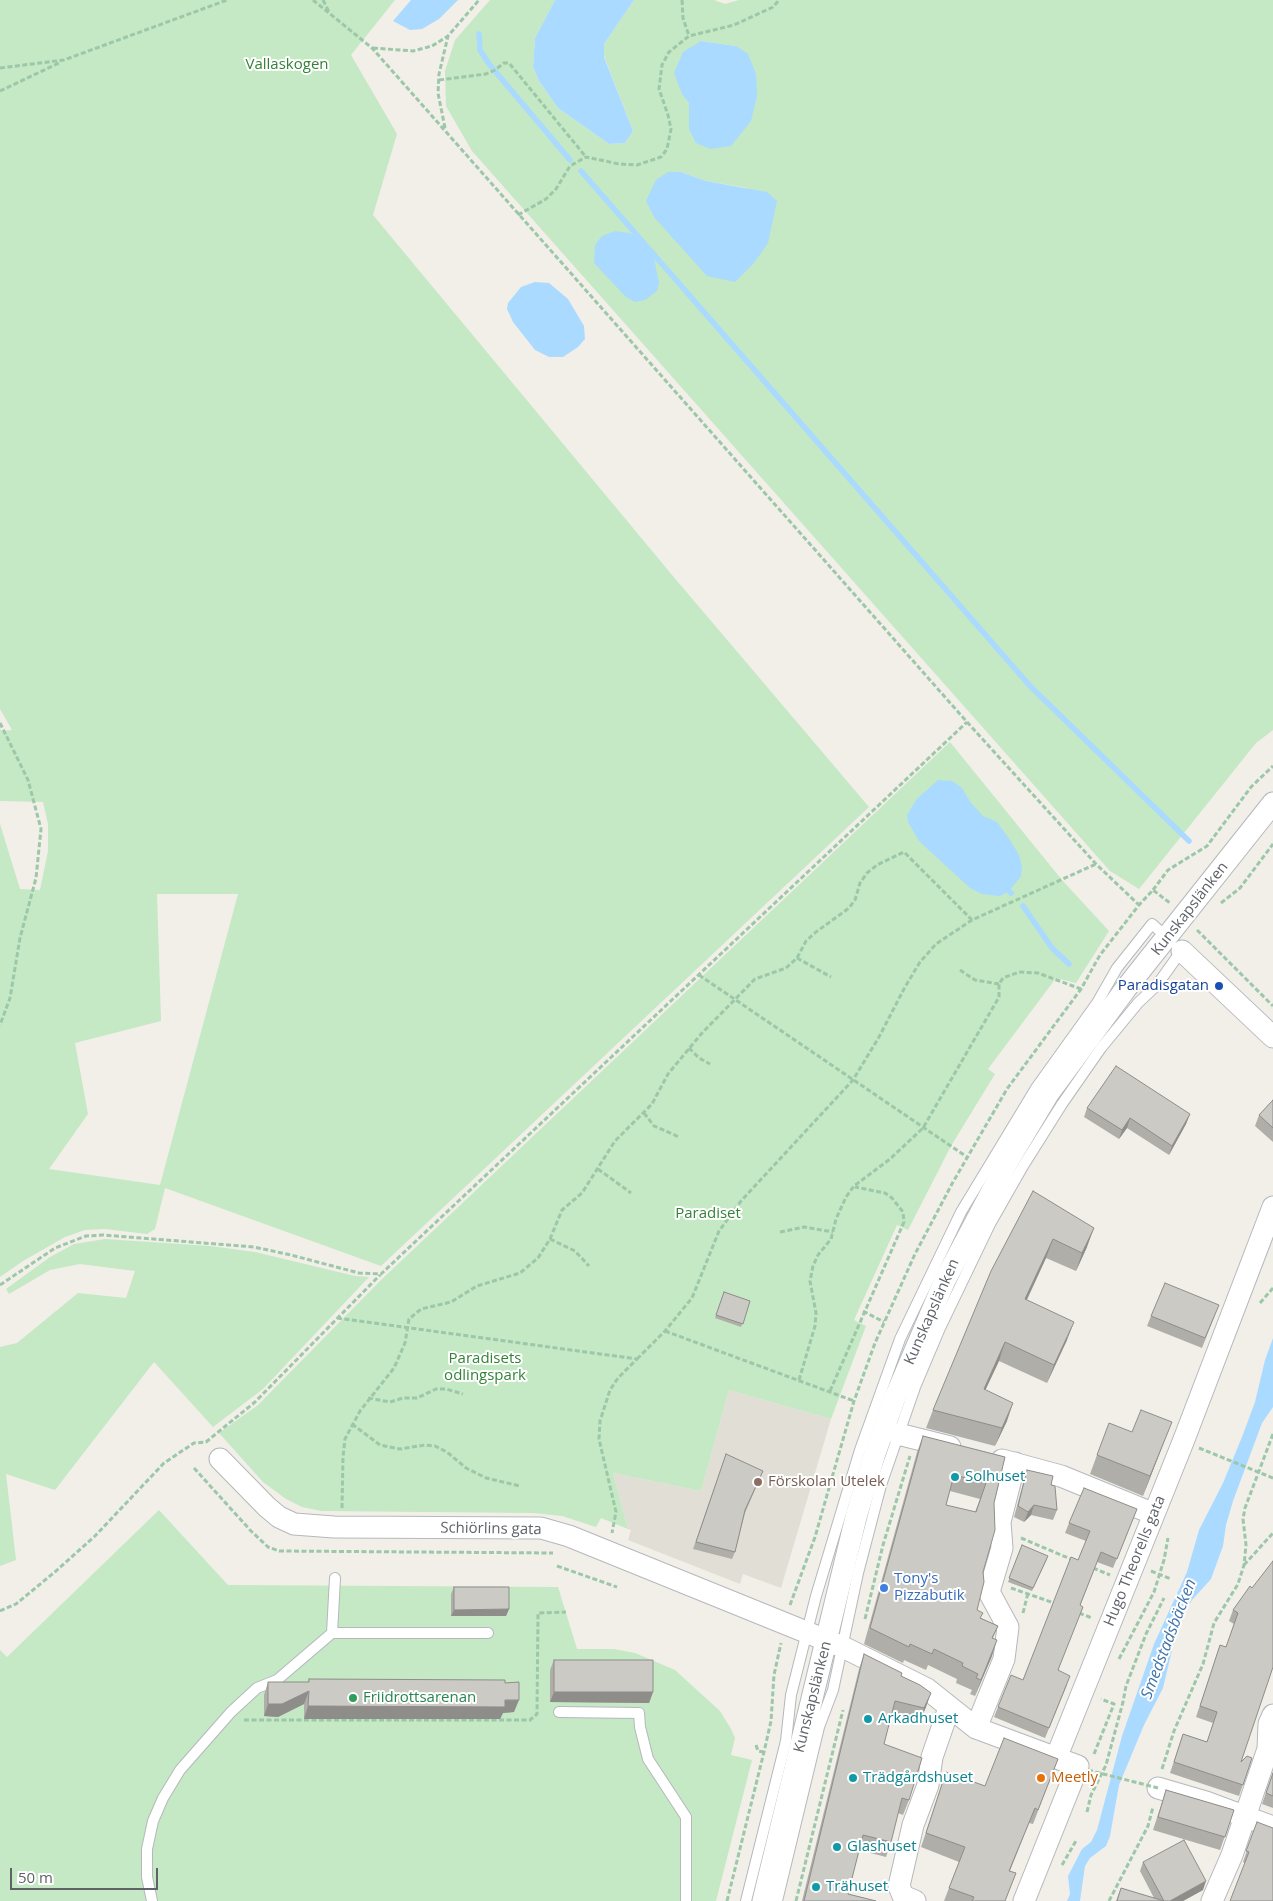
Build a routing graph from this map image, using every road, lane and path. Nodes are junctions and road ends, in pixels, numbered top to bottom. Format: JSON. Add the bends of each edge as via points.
{"nodes":[{"id":1,"x":227,"y":0,"type":"edge"},
{"id":2,"x":313,"y":0,"type":"edge"},
{"id":3,"x":324,"y":0,"type":"edge"},
{"id":4,"x":479,"y":0,"type":"edge"},
{"id":5,"x":682,"y":0,"type":"edge"},
{"id":6,"x":779,"y":0,"type":"edge"},
{"id":7,"x":330,"y":14,"type":"junction"},
{"id":8,"x":448,"y":36,"type":"junction"},
{"id":9,"x":689,"y":36,"type":"junction"},
{"id":10,"x":372,"y":48,"type":"junction"},
{"id":11,"x":64,"y":60,"type":"junction"},
{"id":12,"x":0,"y":68,"type":"edge"},
{"id":13,"x":439,"y":80,"type":"junction"},
{"id":14,"x":0,"y":91,"type":"edge"},
{"id":15,"x":445,"y":130,"type":"junction"},
{"id":16,"x":586,"y":157,"type":"junction"},
{"id":17,"x":518,"y":215,"type":"junction"},
{"id":18,"x":967,"y":722,"type":"junction"},
{"id":19,"x":0,"y":723,"type":"edge"},
{"id":20,"x":1273,"y":766,"type":"edge"},
{"id":21,"x":1273,"y":803,"type":"edge"},
{"id":22,"x":1273,"y":844,"type":"edge"},
{"id":23,"x":1096,"y":864,"type":"junction"},
{"id":24,"x":1153,"y":890,"type":"junction"},
{"id":25,"x":1168,"y":901,"type":"dead end"},
{"id":26,"x":1218,"y":905,"type":"dead end"},
{"id":27,"x":972,"y":920,"type":"junction"},
{"id":28,"x":1203,"y":926,"type":"dead end"},
{"id":29,"x":1174,"y":944,"type":"junction"},
{"id":30,"x":797,"y":958,"type":"junction"},
{"id":31,"x":960,"y":970,"type":"dead end"},
{"id":32,"x":699,"y":975,"type":"junction"},
{"id":33,"x":831,"y":977,"type":"dead end"},
{"id":34,"x":999,"y":984,"type":"junction"},
{"id":35,"x":1080,"y":989,"type":"dead end"},
{"id":36,"x":735,"y":1000,"type":"junction"},
{"id":37,"x":1273,"y":1006,"type":"edge"},
{"id":38,"x":0,"y":1026,"type":"edge"},
{"id":39,"x":1273,"y":1037,"type":"edge"},
{"id":40,"x":689,"y":1048,"type":"junction"},
{"id":41,"x":710,"y":1064,"type":"dead end"},
{"id":42,"x":853,"y":1080,"type":"junction"},
{"id":43,"x":644,"y":1113,"type":"junction"},
{"id":44,"x":923,"y":1128,"type":"junction"},
{"id":45,"x":679,"y":1137,"type":"dead end"},
{"id":46,"x":967,"y":1157,"type":"dead end"},
{"id":47,"x":598,"y":1169,"type":"junction"},
{"id":48,"x":854,"y":1186,"type":"junction"},
{"id":49,"x":631,"y":1193,"type":"dead end"},
{"id":50,"x":1273,"y":1207,"type":"edge"},
{"id":51,"x":780,"y":1232,"type":"dead end"},
{"id":52,"x":833,"y":1232,"type":"junction"},
{"id":53,"x":550,"y":1239,"type":"junction"},
{"id":54,"x":589,"y":1266,"type":"dead end"},
{"id":55,"x":381,"y":1274,"type":"junction"},
{"id":56,"x":0,"y":1285,"type":"edge"},
{"id":57,"x":1273,"y":1288,"type":"edge"},
{"id":58,"x":1260,"y":1303,"type":"dead end"},
{"id":59,"x":863,"y":1312,"type":"junction"},
{"id":60,"x":336,"y":1318,"type":"junction"},
{"id":61,"x":884,"y":1322,"type":"dead end"},
{"id":62,"x":407,"y":1327,"type":"junction"},
{"id":63,"x":665,"y":1331,"type":"junction"},
{"id":64,"x":637,"y":1359,"type":"junction"},
{"id":65,"x":799,"y":1380,"type":"junction"},
{"id":66,"x":830,"y":1391,"type":"junction"},
{"id":67,"x":463,"y":1394,"type":"dead end"},
{"id":68,"x":368,"y":1398,"type":"junction"},
{"id":69,"x":854,"y":1401,"type":"dead end"},
{"id":70,"x":352,"y":1424,"type":"junction"},
{"id":71,"x":898,"y":1434,"type":"junction"},
{"id":72,"x":1273,"y":1434,"type":"edge"},
{"id":73,"x":1199,"y":1448,"type":"dead end"},
{"id":74,"x":220,"y":1459,"type":"dead end"},
{"id":75,"x":1015,"y":1463,"type":"junction"},
{"id":76,"x":194,"y":1468,"type":"dead end"},
{"id":77,"x":1273,"y":1478,"type":"edge"},
{"id":78,"x":520,"y":1486,"type":"dead end"},
{"id":79,"x":1154,"y":1514,"type":"junction"},
{"id":80,"x":342,"y":1516,"type":"dead end"},
{"id":81,"x":1000,"y":1529,"type":"junction"},
{"id":82,"x":1170,"y":1529,"type":"dead end"},
{"id":83,"x":1273,"y":1533,"type":"edge"},
{"id":84,"x":611,"y":1538,"type":"dead end"},
{"id":85,"x":566,"y":1545,"type":"junction"},
{"id":86,"x":1074,"y":1560,"type":"edge"},
{"id":87,"x":1244,"y":1565,"type":"junction"},
{"id":88,"x":557,"y":1566,"type":"dead end"},
{"id":89,"x":1092,"y":1567,"type":"edge"},
{"id":90,"x":1144,"y":1568,"type":"dead end"},
{"id":91,"x":1161,"y":1575,"type":"junction"},
{"id":92,"x":336,"y":1578,"type":"dead end"},
{"id":93,"x":1171,"y":1579,"type":"dead end"},
{"id":94,"x":1127,"y":1582,"type":"junction"},
{"id":95,"x":617,"y":1587,"type":"dead end"},
{"id":96,"x":989,"y":1592,"type":"junction"},
{"id":97,"x":1164,"y":1598,"type":"dead end"},
{"id":98,"x":1064,"y":1607,"type":"edge"},
{"id":99,"x":1073,"y":1610,"type":"edge"},
{"id":100,"x":0,"y":1611,"type":"edge"},
{"id":101,"x":566,"y":1612,"type":"dead end"},
{"id":102,"x":1110,"y":1624,"type":"junction"},
{"id":103,"x":807,"y":1632,"type":"junction"},
{"id":104,"x":332,"y":1633,"type":"junction"},
{"id":105,"x":488,"y":1633,"type":"dead end"},
{"id":106,"x":835,"y":1644,"type":"junction"},
{"id":107,"x":1114,"y":1661,"type":"dead end"},
{"id":108,"x":1093,"y":1695,"type":"dead end"},
{"id":109,"x":950,"y":1708,"type":"junction"},
{"id":110,"x":559,"y":1712,"type":"dead end"},
{"id":111,"x":1273,"y":1715,"type":"edge"},
{"id":112,"x":225,"y":1720,"type":"junction"},
{"id":113,"x":976,"y":1728,"type":"junction"},
{"id":114,"x":756,"y":1745,"type":"dead end"},
{"id":115,"x":1056,"y":1758,"type":"junction"},
{"id":116,"x":1083,"y":1768,"type":"junction"},
{"id":117,"x":1159,"y":1780,"type":"junction"},
{"id":118,"x":821,"y":1799,"type":"dead end"},
{"id":119,"x":826,"y":1800,"type":"edge"},
{"id":120,"x":1087,"y":1812,"type":"dead end"},
{"id":121,"x":1246,"y":1816,"type":"junction"},
{"id":122,"x":1273,"y":1826,"type":"edge"},
{"id":123,"x":152,"y":1901,"type":"edge"},
{"id":124,"x":686,"y":1901,"type":"edge"},
{"id":125,"x":727,"y":1901,"type":"edge"},
{"id":126,"x":746,"y":1901,"type":"edge"},
{"id":127,"x":763,"y":1901,"type":"edge"},
{"id":128,"x":777,"y":1901,"type":"edge"},
{"id":129,"x":915,"y":1901,"type":"edge"},
{"id":130,"x":1024,"y":1901,"type":"edge"},
{"id":131,"x":1109,"y":1901,"type":"edge"},
{"id":132,"x":1212,"y":1901,"type":"edge"}],
"edges":[{"from":1,"to":11,"type":"path"},
{"from":2,"to":7,"type":"path"},
{"from":3,"to":7,"type":"path"},
{"from":4,"to":8,"type":"path"},
{"from":5,"to":9,"type":"path"},
{"from":6,"to":9,"type":"path","via":[[773,7],[734,25]]},
{"from":7,"to":10,"type":"path"},
{"from":8,"to":10,"type":"path","via":[[432,46],[413,51]]},
{"from":8,"to":13,"type":"path"},
{"from":9,"to":16,"type":"path","via":[[669,52],[662,65],[659,89],[671,129],[667,149],[660,157],[636,165]]},
{"from":10,"to":15,"type":"path"},
{"from":11,"to":12,"type":"path"},
{"from":11,"to":14,"type":"path"},
{"from":13,"to":15,"type":"path","via":[[440,110]]},
{"from":13,"to":16,"type":"path","via":[[486,74],[509,63]]},
{"from":15,"to":17,"type":"path"},
{"from":16,"to":17,"type":"path","via":[[570,166],[546,199]]},
{"from":17,"to":18,"type":"path"},
{"from":18,"to":23,"type":"path"},
{"from":18,"to":32,"type":"path"},
{"from":19,"to":38,"type":"path","via":[[28,780],[41,828],[36,878],[20,938],[10,998]]},
{"from":20,"to":24,"type":"path","via":[[1251,787],[1207,846],[1168,870]]},
{"from":21,"to":29,"type":"street","name":"Kunskapslänken"},
{"from":22,"to":26,"type":"path","via":[[1240,888]]},
{"from":23,"to":24,"type":"path","via":[[1139,904]]},
{"from":23,"to":27,"type":"path"},
{"from":24,"to":25,"type":"path"},
{"from":27,"to":30,"type":"path","via":[[904,852],[877,865],[860,883],[849,908],[806,941]]},
{"from":27,"to":42,"type":"path","via":[[936,944],[920,962]]},
{"from":28,"to":37,"type":"path","via":[[1198,934]]},
{"from":29,"to":39,"type":"street"},
{"from":29,"to":71,"type":"lane","via":[[1157,985],[1101,1048],[1023,1166],[966,1271]]},
{"from":29,"to":103,"type":"lane","via":[[1152,924],[1117,968],[1097,1003],[1036,1088],[961,1212],[922,1290],[879,1394]]},
{"from":29,"to":106,"type":"street","name":"Kunskapslänken","via":[[1127,987],[1048,1094],[989,1194],[945,1280],[875,1453],[856,1517]]},
{"from":30,"to":33,"type":"path"},
{"from":30,"to":36,"type":"path","via":[[786,968],[755,979]]},
{"from":31,"to":34,"type":"path","via":[[974,980]]},
{"from":32,"to":36,"type":"path"},
{"from":32,"to":55,"type":"path"},
{"from":34,"to":35,"type":"path","via":[[1009,974],[1019,972],[1045,975]]},
{"from":34,"to":44,"type":"path","via":[[999,997]]},
{"from":36,"to":40,"type":"path"},
{"from":36,"to":42,"type":"path"},
{"from":40,"to":41,"type":"path"},
{"from":40,"to":43,"type":"path"},
{"from":42,"to":44,"type":"path"},
{"from":42,"to":63,"type":"path","via":[[741,1201],[719,1231],[692,1298]]},
{"from":43,"to":45,"type":"path","via":[[654,1126]]},
{"from":43,"to":47,"type":"path","via":[[615,1141]]},
{"from":44,"to":46,"type":"path"},
{"from":44,"to":48,"type":"path"},
{"from":47,"to":49,"type":"path"},
{"from":47,"to":53,"type":"path","via":[[582,1193],[562,1210]]},
{"from":48,"to":52,"type":"path","via":[[838,1214]]},
{"from":48,"to":59,"type":"path","via":[[885,1193],[892,1198],[903,1212],[904,1222]]},
{"from":50,"to":79,"type":"street","name":"Hugo Theorells gata"},
{"from":51,"to":52,"type":"path","via":[[804,1227]]},
{"from":52,"to":65,"type":"path","via":[[811,1272],[815,1326]]},
{"from":53,"to":54,"type":"path","via":[[575,1251]]},
{"from":53,"to":62,"type":"path","via":[[538,1258],[520,1273],[477,1286],[451,1302],[421,1309],[409,1319]]},
{"from":55,"to":56,"type":"path","via":[[359,1273],[254,1248],[103,1235],[86,1236],[55,1248]]},
{"from":55,"to":60,"type":"path"},
{"from":57,"to":58,"type":"path"},
{"from":59,"to":61,"type":"path"},
{"from":59,"to":66,"type":"path"},
{"from":60,"to":62,"type":"path"},
{"from":60,"to":100,"type":"path","via":[[255,1402],[206,1442],[194,1443],[164,1463],[56,1571],[16,1604]]},
{"from":62,"to":64,"type":"path"},
{"from":62,"to":68,"type":"path","via":[[405,1343],[394,1368]]},
{"from":63,"to":64,"type":"path"},
{"from":63,"to":65,"type":"path"},
{"from":64,"to":84,"type":"path","via":[[610,1390],[600,1421],[599,1439],[616,1512]]},
{"from":65,"to":66,"type":"path"},
{"from":66,"to":69,"type":"path"},
{"from":67,"to":68,"type":"path","via":[[436,1389],[417,1398],[390,1402]]},
{"from":68,"to":70,"type":"path"},
{"from":70,"to":78,"type":"path","via":[[380,1445],[400,1449],[435,1446],[486,1478]]},
{"from":70,"to":80,"type":"path","via":[[342,1458]]},
{"from":71,"to":75,"type":"street"},
{"from":71,"to":106,"type":"lane"},
{"from":72,"to":87,"type":"path","via":[[1244,1508]]},
{"from":73,"to":77,"type":"path","bridge":true},
{"from":74,"to":85,"type":"street","name":"Schiörlins gata","via":[[267,1507],[294,1524],[541,1528]]},
{"from":75,"to":79,"type":"street","via":[[1061,1476]]},
{"from":75,"to":81,"type":"street"},
{"from":76,"to":85,"type":"path","via":[[251,1531],[268,1547],[279,1551]]},
{"from":79,"to":94,"type":"street","name":"Hugo Theorells gata"},
{"from":81,"to":86,"type":"path"},
{"from":81,"to":96,"type":"street","via":[[1002,1548]]},
{"from":82,"to":91,"type":"path"},
{"from":83,"to":87,"type":"path"},
{"from":85,"to":103,"type":"street","name":"Schiörlins gata"},
{"from":87,"to":117,"type":"path","via":[[1238,1584],[1214,1623],[1203,1664],[1171,1739]]},
{"from":88,"to":95,"type":"path"},
{"from":89,"to":94,"type":"path"},
{"from":90,"to":91,"type":"path"},
{"from":91,"to":93,"type":"path"},
{"from":91,"to":107,"type":"path","via":[[1123,1655]]},
{"from":92,"to":104,"type":"lane"},
{"from":94,"to":102,"type":"street","name":"Hugo Theorells gata"},
{"from":96,"to":98,"type":"path","via":[[1014,1588]]},
{"from":96,"to":113,"type":"street","via":[[1008,1627],[1004,1659]]},
{"from":97,"to":120,"type":"path","via":[[1126,1686],[1106,1765],[1091,1795]]},
{"from":99,"to":102,"type":"path"},
{"from":101,"to":112,"type":"path","via":[[538,1613],[537,1714],[530,1720]]},
{"from":102,"to":115,"type":"street","name":"Hugo Theorells gata"},
{"from":103,"to":106,"type":"street","name":"Schiörlins gata"},
{"from":103,"to":126,"type":"lane","via":[[791,1695],[786,1741]]},
{"from":104,"to":105,"type":"lane"},
{"from":104,"to":112,"type":"lane","via":[[277,1680],[257,1688]]},
{"from":106,"to":109,"type":"street","name":"Schiörlins gata","via":[[927,1689]]},
{"from":106,"to":127,"type":"street","name":"Kunskapslänken"},
{"from":106,"to":128,"type":"lane","via":[[830,1699],[819,1727]]},
{"from":108,"to":116,"type":"path","via":[[1114,1704]]},
{"from":109,"to":113,"type":"street","name":"Schiörlins gata"},
{"from":109,"to":129,"type":"street","via":[[932,1757],[928,1786],[913,1825],[900,1886],[902,1896]]},
{"from":110,"to":124,"type":"lane","via":[[640,1712],[648,1759],[686,1817]]},
{"from":111,"to":121,"type":"street","via":[[1269,1724],[1268,1749]]},
{"from":112,"to":123,"type":"lane","via":[[180,1770],[162,1798],[147,1848],[146,1877]]},
{"from":113,"to":115,"type":"street","name":"Schiörlins gata"},
{"from":114,"to":125,"type":"path","via":[[758,1751],[764,1752]]},
{"from":115,"to":116,"type":"street"},
{"from":116,"to":117,"type":"path","bridge":true},
{"from":116,"to":130,"type":"street"},
{"from":117,"to":121,"type":"street"},
{"from":117,"to":131,"type":"path","via":[[1148,1826]]},
{"from":118,"to":119,"type":"path"},
{"from":121,"to":122,"type":"street"},
{"from":121,"to":132,"type":"street"}]}
